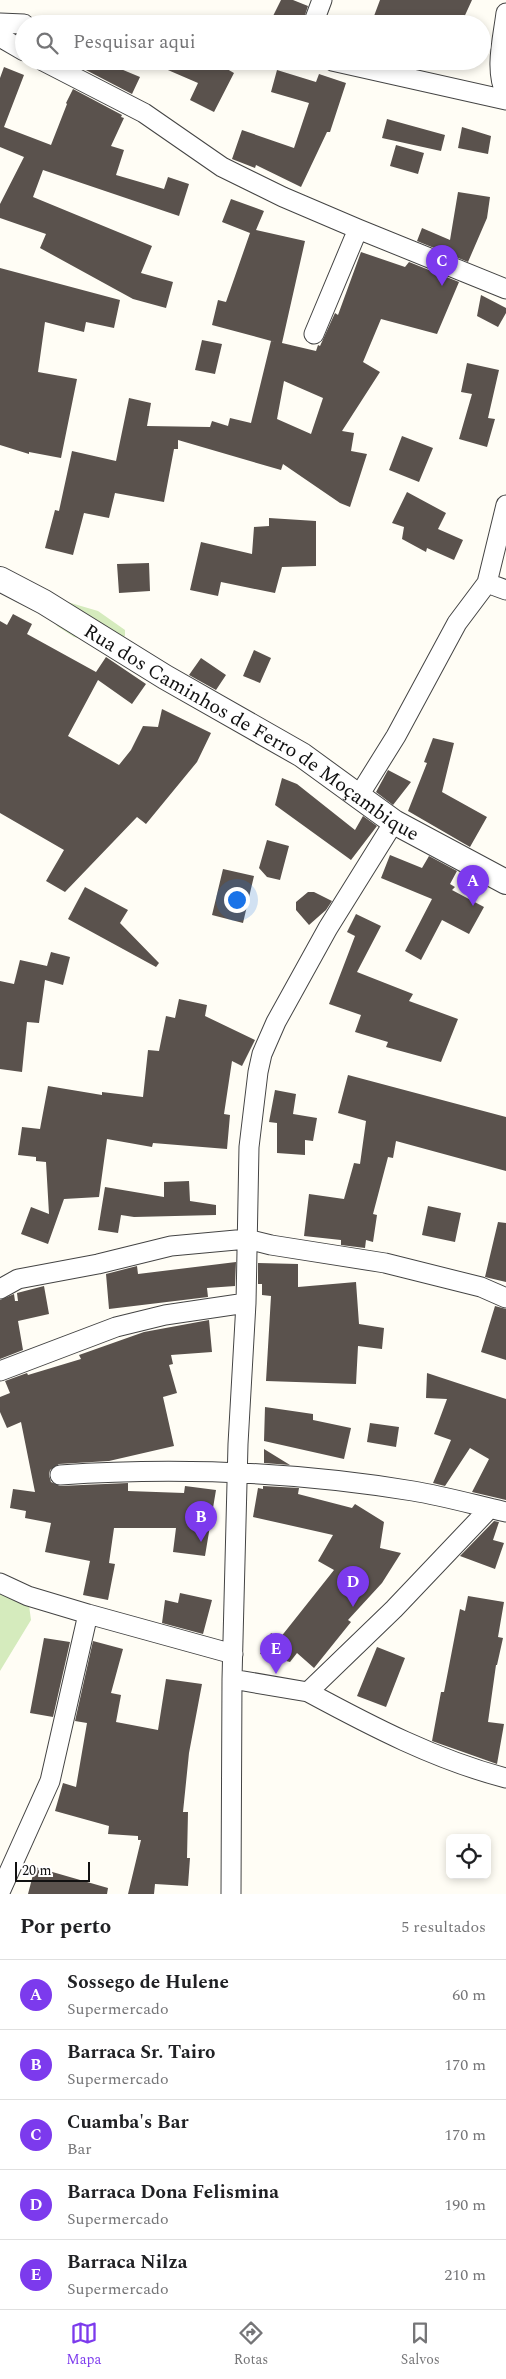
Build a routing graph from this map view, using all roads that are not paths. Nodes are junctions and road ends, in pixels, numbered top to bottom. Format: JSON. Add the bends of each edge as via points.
{"nodes":[{"id":1,"x":322,"y":0,"type":"edge"},
{"id":2,"x":506,"y":13,"type":"edge"},
{"id":3,"x":316,"y":15,"type":"edge"},
{"id":4,"x":0,"y":22,"type":"edge"},
{"id":5,"x":15,"y":23,"type":"edge"},
{"id":6,"x":0,"y":37,"type":"edge"},
{"id":7,"x":15,"y":46,"type":"edge"},
{"id":8,"x":60,"y":70,"type":"edge"},
{"id":9,"x":372,"y":70,"type":"edge"},
{"id":10,"x":506,"y":94,"type":"edge"},
{"id":11,"x":506,"y":100,"type":"edge"},
{"id":12,"x":358,"y":229,"type":"junction"},
{"id":13,"x":506,"y":289,"type":"edge"},
{"id":14,"x":314,"y":334,"type":"dead end"},
{"id":15,"x":506,"y":505,"type":"edge"},
{"id":16,"x":0,"y":579,"type":"edge"},
{"id":17,"x":487,"y":583,"type":"junction"},
{"id":18,"x":506,"y":590,"type":"edge"},
{"id":19,"x":358,"y":797,"type":"junction"},
{"id":20,"x":394,"y":822,"type":"junction"},
{"id":21,"x":506,"y":882,"type":"edge"},
{"id":22,"x":247,"y":1239,"type":"junction"},
{"id":23,"x":0,"y":1290,"type":"edge"},
{"id":24,"x":506,"y":1298,"type":"edge"},
{"id":25,"x":246,"y":1303,"type":"junction"},
{"id":26,"x":0,"y":1371,"type":"edge"},
{"id":27,"x":238,"y":1473,"type":"junction"},
{"id":28,"x":60,"y":1475,"type":"dead end"},
{"id":29,"x":498,"y":1510,"type":"edge"},
{"id":30,"x":0,"y":1583,"type":"edge"},
{"id":31,"x":88,"y":1614,"type":"junction"},
{"id":32,"x":233,"y":1654,"type":"junction"},
{"id":33,"x":232,"y":1679,"type":"junction"},
{"id":34,"x":308,"y":1692,"type":"junction"},
{"id":35,"x":506,"y":1778,"type":"edge"},
{"id":36,"x":0,"y":1892,"type":"edge"},
{"id":37,"x":230,"y":1894,"type":"edge"}],
"edges":[{"from":1,"to":3,"type":"street"},
{"from":2,"to":10,"type":"street","via":[[501,54],[501,85]]},
{"from":4,"to":5,"type":"street"},
{"from":6,"to":7,"type":"street"},
{"from":8,"to":12,"type":"street","via":[[144,113],[222,167]]},
{"from":9,"to":11,"type":"street"},
{"from":12,"to":13,"type":"street"},
{"from":12,"to":14,"type":"street"},
{"from":15,"to":17,"type":"street"},
{"from":16,"to":19,"type":"street","name":"Rua dos Caminhos de Ferro de Moçambique","via":[[288,746]]},
{"from":17,"to":18,"type":"street"},
{"from":17,"to":19,"type":"street","via":[[457,623],[396,736]]},
{"from":19,"to":20,"type":"street","name":"Rua dos Caminhos de Ferro de Moçambique"},
{"from":20,"to":21,"type":"street","name":"Rua dos Caminhos de Ferro de Moçambique"},
{"from":20,"to":22,"type":"street","via":[[328,928],[262,1054],[249,1147]]},
{"from":22,"to":23,"type":"street","via":[[171,1246],[18,1279]]},
{"from":22,"to":24,"type":"street","via":[[385,1263],[480,1287]]},
{"from":22,"to":25,"type":"street"},
{"from":25,"to":26,"type":"street","via":[[165,1314],[116,1327]]},
{"from":25,"to":27,"type":"street"},
{"from":27,"to":28,"type":"street","via":[[174,1470]]},
{"from":27,"to":29,"type":"street","via":[[416,1491]]},
{"from":27,"to":32,"type":"street"},
{"from":29,"to":34,"type":"street"},
{"from":30,"to":31,"type":"street","via":[[28,1596]]},
{"from":31,"to":32,"type":"street"},
{"from":31,"to":36,"type":"street","via":[[50,1781]]},
{"from":32,"to":33,"type":"street"},
{"from":33,"to":34,"type":"street"},
{"from":33,"to":37,"type":"street"},
{"from":34,"to":35,"type":"street","via":[[378,1730],[438,1756]]}]}
